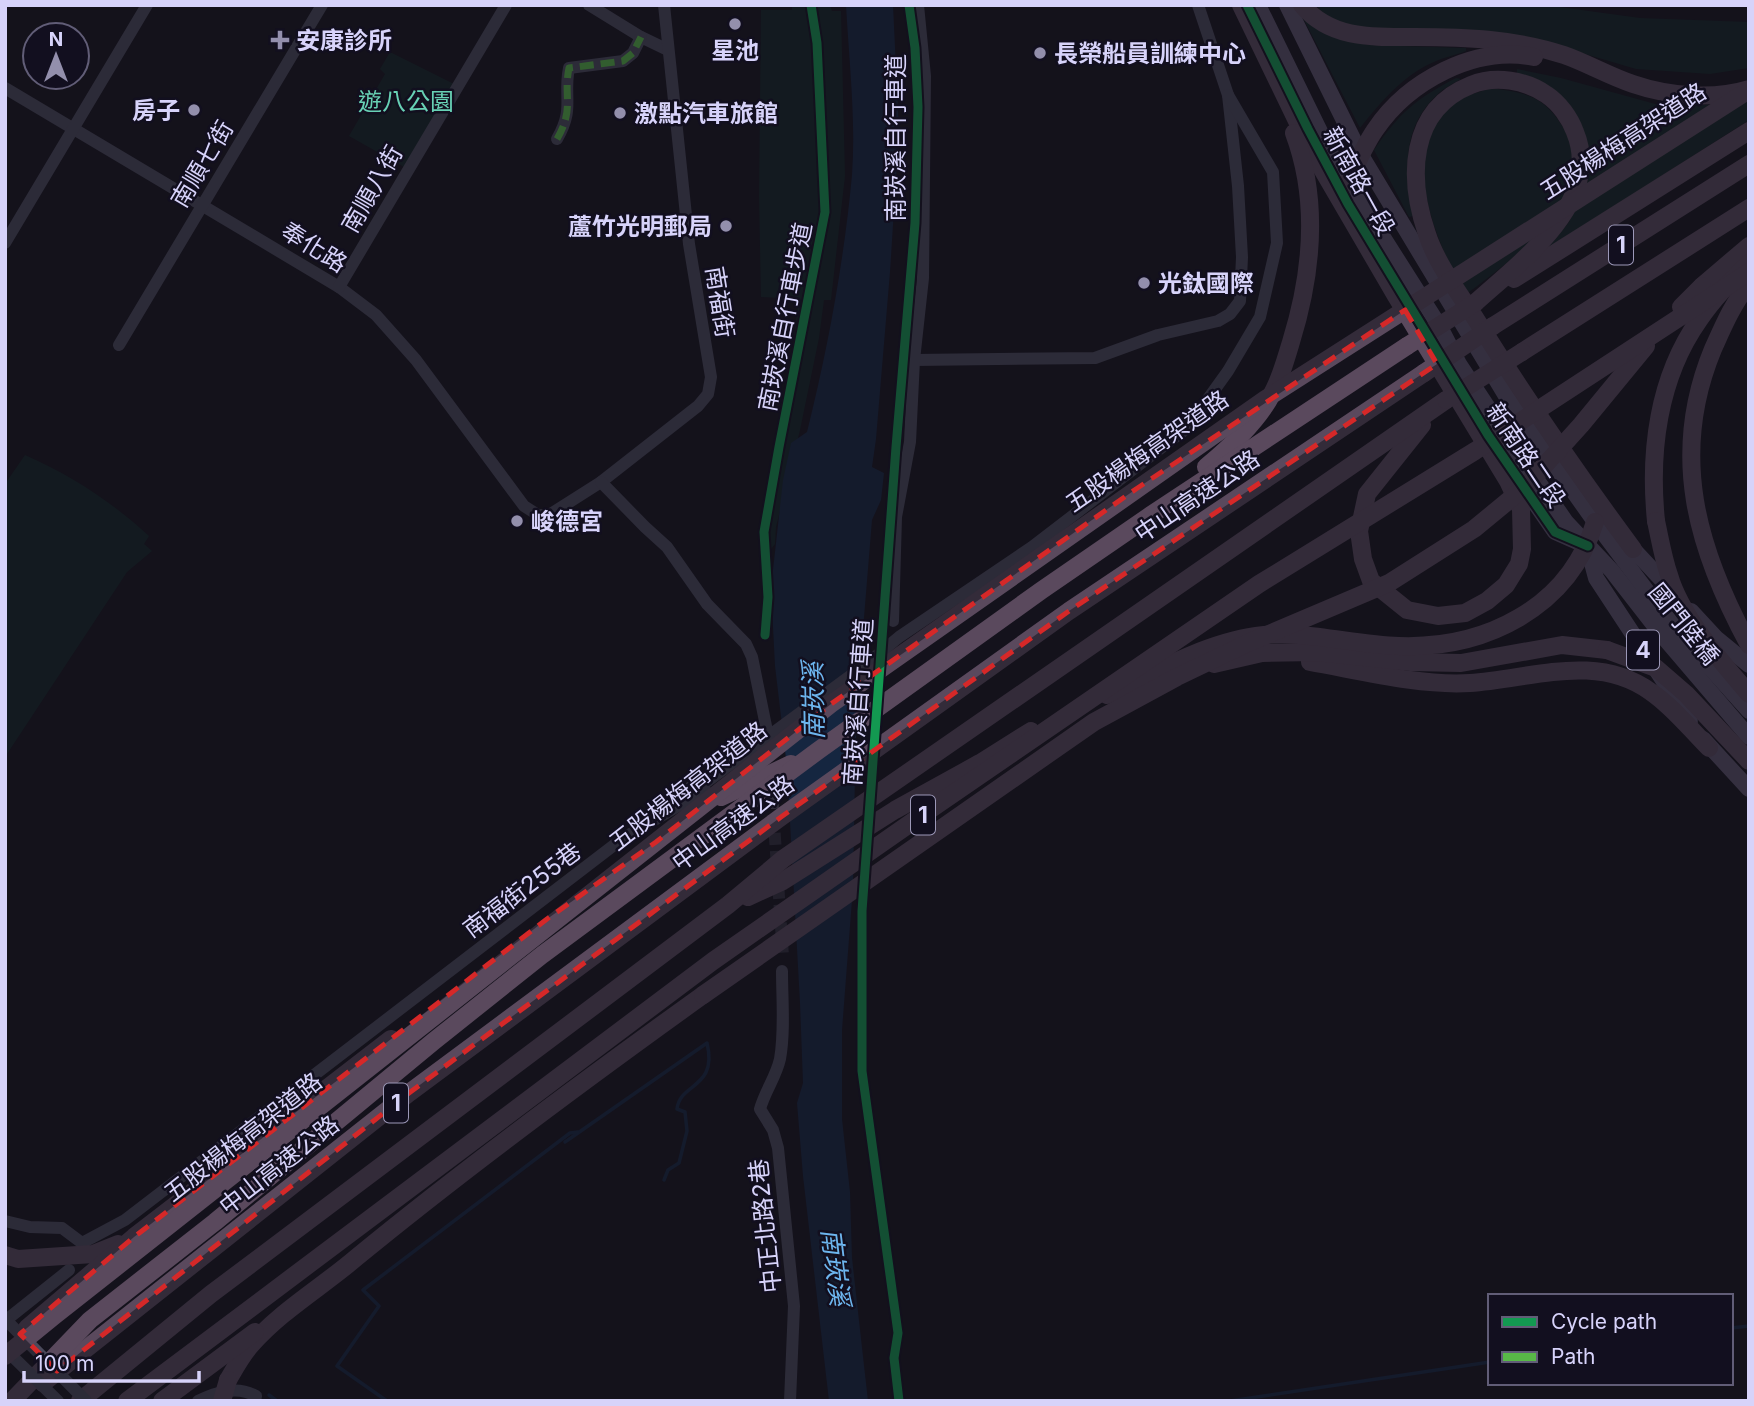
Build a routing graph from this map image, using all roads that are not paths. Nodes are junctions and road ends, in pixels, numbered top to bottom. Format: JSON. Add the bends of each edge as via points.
{"nodes":[{"id":1,"x":147,"y":5,"type":"edge"},
{"id":2,"x":323,"y":5,"type":"edge"},
{"id":3,"x":506,"y":5,"type":"edge"},
{"id":4,"x":589,"y":5,"type":"edge"},
{"id":5,"x":664,"y":5,"type":"edge"},
{"id":6,"x":918,"y":5,"type":"edge"},
{"id":7,"x":1198,"y":5,"type":"edge"},
{"id":8,"x":1236,"y":5,"type":"edge"},
{"id":9,"x":1241,"y":5,"type":"edge"},
{"id":10,"x":1247,"y":5,"type":"edge"},
{"id":11,"x":1258,"y":5,"type":"edge"},
{"id":12,"x":1287,"y":5,"type":"edge"},
{"id":13,"x":1302,"y":5,"type":"edge"},
{"id":14,"x":641,"y":37,"type":"junction"},
{"id":15,"x":668,"y":50,"type":"junction"},
{"id":16,"x":1579,"y":62,"type":"junction"},
{"id":17,"x":5,"y":88,"type":"edge"},
{"id":18,"x":1749,"y":89,"type":"edge"},
{"id":19,"x":1228,"y":95,"type":"junction"},
{"id":20,"x":72,"y":127,"type":"junction"},
{"id":21,"x":1749,"y":131,"type":"edge"},
{"id":22,"x":557,"y":139,"type":"dead end"},
{"id":23,"x":1361,"y":155,"type":"junction"},
{"id":24,"x":1749,"y":164,"type":"edge"},
{"id":25,"x":1348,"y":183,"type":"junction"},
{"id":26,"x":202,"y":203,"type":"junction"},
{"id":27,"x":1749,"y":208,"type":"edge"},
{"id":28,"x":5,"y":243,"type":"edge"},
{"id":29,"x":1749,"y":246,"type":"edge"},
{"id":30,"x":1749,"y":263,"type":"edge"},
{"id":31,"x":1749,"y":272,"type":"edge"},
{"id":32,"x":1749,"y":284,"type":"edge"},
{"id":33,"x":339,"y":287,"type":"junction"},
{"id":34,"x":1475,"y":303,"type":"junction"},
{"id":35,"x":119,"y":345,"type":"dead end"},
{"id":36,"x":1482,"y":356,"type":"joint"},
{"id":37,"x":914,"y":360,"type":"junction"},
{"id":38,"x":1453,"y":367,"type":"junction"},
{"id":39,"x":1446,"y":400,"type":"junction"},
{"id":40,"x":601,"y":482,"type":"junction"},
{"id":41,"x":538,"y":515,"type":"joint"},
{"id":42,"x":1151,"y":515,"type":"junction"},
{"id":43,"x":1595,"y":522,"type":"junction"},
{"id":44,"x":1588,"y":546,"type":"junction"},
{"id":45,"x":1629,"y":554,"type":"junction"},
{"id":46,"x":893,"y":621,"type":"dead end"},
{"id":47,"x":1749,"y":645,"type":"edge"},
{"id":48,"x":1262,"y":653,"type":"junction"},
{"id":49,"x":1749,"y":665,"type":"edge"},
{"id":50,"x":1119,"y":689,"type":"junction"},
{"id":51,"x":1749,"y":694,"type":"edge"},
{"id":52,"x":1749,"y":711,"type":"edge"},
{"id":53,"x":1749,"y":737,"type":"edge"},
{"id":54,"x":1709,"y":748,"type":"junction"},
{"id":55,"x":1749,"y":761,"type":"edge"},
{"id":56,"x":776,"y":777,"type":"junction"},
{"id":57,"x":1749,"y":789,"type":"edge"},
{"id":58,"x":622,"y":839,"type":"junction"},
{"id":59,"x":729,"y":905,"type":"junction"},
{"id":60,"x":782,"y":971,"type":"tunnel mouth"},
{"id":61,"x":5,"y":1221,"type":"edge"},
{"id":62,"x":134,"y":1237,"type":"junction"},
{"id":63,"x":5,"y":1255,"type":"edge"},
{"id":64,"x":69,"y":1270,"type":"dead end"},
{"id":65,"x":289,"y":1308,"type":"junction"},
{"id":66,"x":5,"y":1320,"type":"edge"},
{"id":67,"x":5,"y":1348,"type":"edge"},
{"id":68,"x":5,"y":1356,"type":"edge"},
{"id":69,"x":12,"y":1401,"type":"edge"},
{"id":70,"x":20,"y":1401,"type":"edge"},
{"id":71,"x":58,"y":1401,"type":"edge"},
{"id":72,"x":80,"y":1401,"type":"edge"},
{"id":73,"x":86,"y":1401,"type":"edge"},
{"id":74,"x":127,"y":1401,"type":"edge"},
{"id":75,"x":162,"y":1401,"type":"edge"},
{"id":76,"x":198,"y":1401,"type":"edge"},
{"id":77,"x":222,"y":1401,"type":"edge"},
{"id":78,"x":254,"y":1401,"type":"edge"},
{"id":79,"x":790,"y":1401,"type":"edge"}],
"edges":[{"from":1,"to":20,"type":"street"},
{"from":2,"to":26,"type":"street","name":"南順七街"},
{"from":3,"to":33,"type":"street","name":"南順八街"},
{"from":4,"to":14,"type":"street"},
{"from":5,"to":15,"type":"street","name":"南福街"},
{"from":6,"to":37,"type":"street","via":[[925,116],[923,278]]},
{"from":7,"to":19,"type":"street"},
{"from":8,"to":42,"type":"highway","via":[[1300,155],[1310,210],[1308,265],[1300,312],[1268,400],[1229,447]]},
{"from":9,"to":39,"type":"highway","via":[[1311,150],[1521,509],[1522,549],[1506,585],[1465,613],[1438,616],[1407,610],[1371,581],[1359,531],[1367,494]]},
{"from":10,"to":38,"type":"main road","name":"新南路一段","number":"4","via":[[1348,204]]},
{"from":11,"to":25,"type":"main road","name":"新南路一段","number":"4"},
{"from":12,"to":23,"type":"main road","name":"新南路一段","number":"4"},
{"from":13,"to":16,"type":"highway","via":[[1334,30],[1365,37],[1474,38],[1520,44]]},
{"from":14,"to":15,"type":"street"},
{"from":14,"to":22,"type":"street","via":[[623,61],[569,68],[569,108]]},
{"from":15,"to":40,"type":"street","name":"南福街","via":[[689,244],[711,377],[708,394],[698,407]]},
{"from":16,"to":18,"type":"highway","via":[[1660,91],[1694,95]]},
{"from":16,"to":23,"type":"highway","via":[[1510,55],[1476,60],[1443,72],[1392,108]]},
{"from":17,"to":20,"type":"street","name":"奉化路"},
{"from":18,"to":68,"type":"highway","name":"五股楊梅高架道路","number":"1","bridge":true,"via":[[1264,400],[831,704]]},
{"from":19,"to":37,"type":"street","via":[[1242,257],[1240,301],[1230,314],[1095,358]]},
{"from":19,"to":58,"type":"street","bridge":true,"via":[[1273,172],[1277,243],[1260,317],[1187,428],[1032,547],[899,637],[693,792]]},
{"from":20,"to":26,"type":"street","name":"奉化路"},
{"from":20,"to":28,"type":"street"},
{"from":21,"to":34,"type":"highway"},
{"from":23,"to":25,"type":"highway"},
{"from":23,"to":36,"type":"main road","name":"新南路一段","number":"4"},
{"from":24,"to":70,"type":"highway","name":"中山高速公路","number":"1","bridge":true,"via":[[1493,326],[1069,611],[781,817],[410,1093]]},
{"from":25,"to":38,"type":"main road","name":"新南路一段","number":"4","via":[[1440,327]]},
{"from":26,"to":33,"type":"street","name":"奉化路"},
{"from":26,"to":35,"type":"street","name":"南順七街"},
{"from":27,"to":39,"type":"highway","number":"1","bridge":true},
{"from":29,"to":65,"type":"highway","bridge":true,"via":[[1670,318],[1525,487],[1474,529],[1389,583],[1250,642],[1094,722],[603,1067]]},
{"from":30,"to":51,"type":"highway","bridge":true,"via":[[1698,321],[1679,356],[1663,400],[1653,469],[1656,522],[1669,578],[1706,641]]},
{"from":31,"to":74,"type":"highway","number":"1","bridge":true,"via":[[1475,451],[1259,584],[914,821],[713,961]]},
{"from":32,"to":47,"type":"highway","via":[[1721,332],[1700,387],[1691,467],[1706,552]]},
{"from":33,"to":41,"type":"street","name":"奉化路","via":[[376,315],[416,360],[524,506]]},
{"from":34,"to":42,"type":"highway","bridge":true},
{"from":34,"to":45,"type":"highway","via":[[1552,229],[1577,189],[1580,143],[1573,127],[1548,96],[1528,84],[1480,81],[1441,102],[1422,129],[1417,148],[1420,211],[1447,274]]},
{"from":36,"to":43,"type":"main road","name":"新南路二段","number":"4"},
{"from":37,"to":46,"type":"street","via":[[910,442],[896,517]]},
{"from":38,"to":44,"type":"main road","name":"新南路二段","number":"4"},
{"from":38,"to":44,"type":"main road","name":"新南路二段","number":"4","via":[[1488,435],[1555,532]]},
{"from":39,"to":59,"type":"highway","number":"1","via":[[783,859]]},
{"from":40,"to":41,"type":"street","name":"南福街","via":[[549,515]]},
{"from":40,"to":58,"type":"street","name":"南福街255巷","via":[[667,547],[708,604],[746,644],[769,741],[695,797]]},
{"from":42,"to":56,"type":"highway"},
{"from":43,"to":44,"type":"highway"},
{"from":43,"to":45,"type":"main road","number":"4"},
{"from":44,"to":50,"type":"highway","via":[[1568,576],[1537,608],[1490,633],[1436,646],[1257,636],[1196,654]]},
{"from":44,"to":53,"type":"main road","name":"國門陸橋","number":"4"},
{"from":44,"to":54,"type":"main road","number":"4","via":[[1596,578]]},
{"from":45,"to":49,"type":"main road","number":"4"},
{"from":45,"to":52,"type":"main road","name":"國門陸橋","number":"4","via":[[1677,631]]},
{"from":48,"to":50,"type":"highway"},
{"from":48,"to":54,"type":"highway","via":[[1433,682],[1469,683],[1569,669],[1607,671],[1654,694]]},
{"from":48,"to":55,"type":"highway","bridge":true,"via":[[1316,652],[1461,663],[1562,645],[1607,650],[1656,668]]},
{"from":50,"to":59,"type":"highway","via":[[1035,728],[783,881]]},
{"from":54,"to":57,"type":"main road","number":"4"},
{"from":56,"to":62,"type":"highway","via":[[730,791],[547,919]]},
{"from":56,"to":69,"type":"highway","via":[[542,955],[90,1320]]},
{"from":58,"to":61,"type":"street","name":"南福街255巷","via":[[125,1220],[82,1243],[62,1228]]},
{"from":59,"to":72,"type":"highway","number":"1","via":[[211,1294]]},
{"from":60,"to":79,"type":"street","name":"中正北路2巷","via":[[781,1056],[760,1109],[778,1148],[794,1306]]},
{"from":62,"to":63,"type":"highway","via":[[93,1254],[18,1259]]},
{"from":62,"to":67,"type":"highway"},
{"from":64,"to":66,"type":"street"},
{"from":65,"to":75,"type":"highway"},
{"from":65,"to":77,"type":"highway","bridge":true,"via":[[250,1346],[228,1380]]},
{"from":66,"to":73,"type":"street","bridge":true},
{"from":67,"to":71,"type":"street","bridge":true},
{"from":76,"to":78,"type":"street","via":[[236,1390],[256,1396]]}]}
